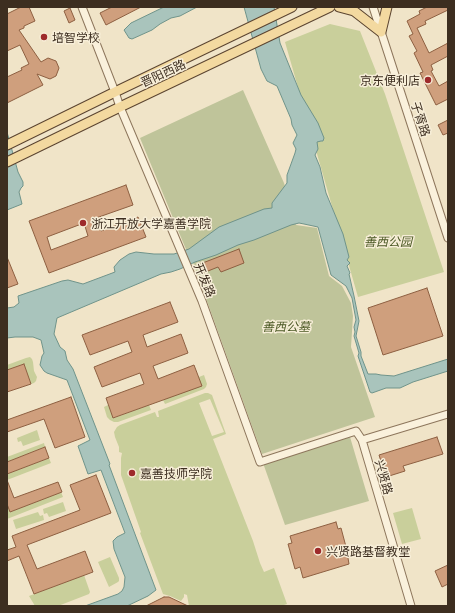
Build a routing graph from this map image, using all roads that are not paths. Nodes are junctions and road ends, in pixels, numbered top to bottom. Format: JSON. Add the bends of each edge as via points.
{"nodes":[{"id":1,"x":82,"y":7,"type":"edge"},
{"id":2,"x":330,"y":7,"type":"edge"},
{"id":3,"x":339,"y":7,"type":"edge"},
{"id":4,"x":373,"y":7,"type":"edge"},
{"id":5,"x":386,"y":7,"type":"edge"},
{"id":6,"x":288,"y":9,"type":"edge"},
{"id":7,"x":381,"y":32,"type":"junction"},
{"id":8,"x":115,"y":92,"type":"junction"},
{"id":9,"x":120,"y":107,"type":"junction"},
{"id":10,"x":7,"y":145,"type":"edge"},
{"id":11,"x":7,"y":162,"type":"edge"},
{"id":12,"x":448,"y":238,"type":"edge"},
{"id":13,"x":448,"y":414,"type":"edge"},
{"id":14,"x":362,"y":440,"type":"junction"},
{"id":15,"x":411,"y":606,"type":"edge"}],
"edges":[{"from":1,"to":8,"type":"street","name":"开发路"},
{"from":2,"to":9,"type":"main road","name":"晋阳西路"},
{"from":3,"to":7,"type":"main road","via":[[354,11]]},
{"from":4,"to":7,"type":"street","name":"子胥路"},
{"from":5,"to":7,"type":"main road"},
{"from":6,"to":8,"type":"main road","name":"晋阳西路"},
{"from":7,"to":12,"type":"street","name":"子胥路"},
{"from":8,"to":9,"type":"street","name":"开发路"},
{"from":8,"to":10,"type":"main road","name":"晋阳西路"},
{"from":9,"to":11,"type":"main road","name":"晋阳西路"},
{"from":9,"to":14,"type":"street","name":"开发路","via":[[202,301],[260,462],[356,431]]},
{"from":13,"to":14,"type":"street"},
{"from":14,"to":15,"type":"street","name":"兴贤路"}]}
